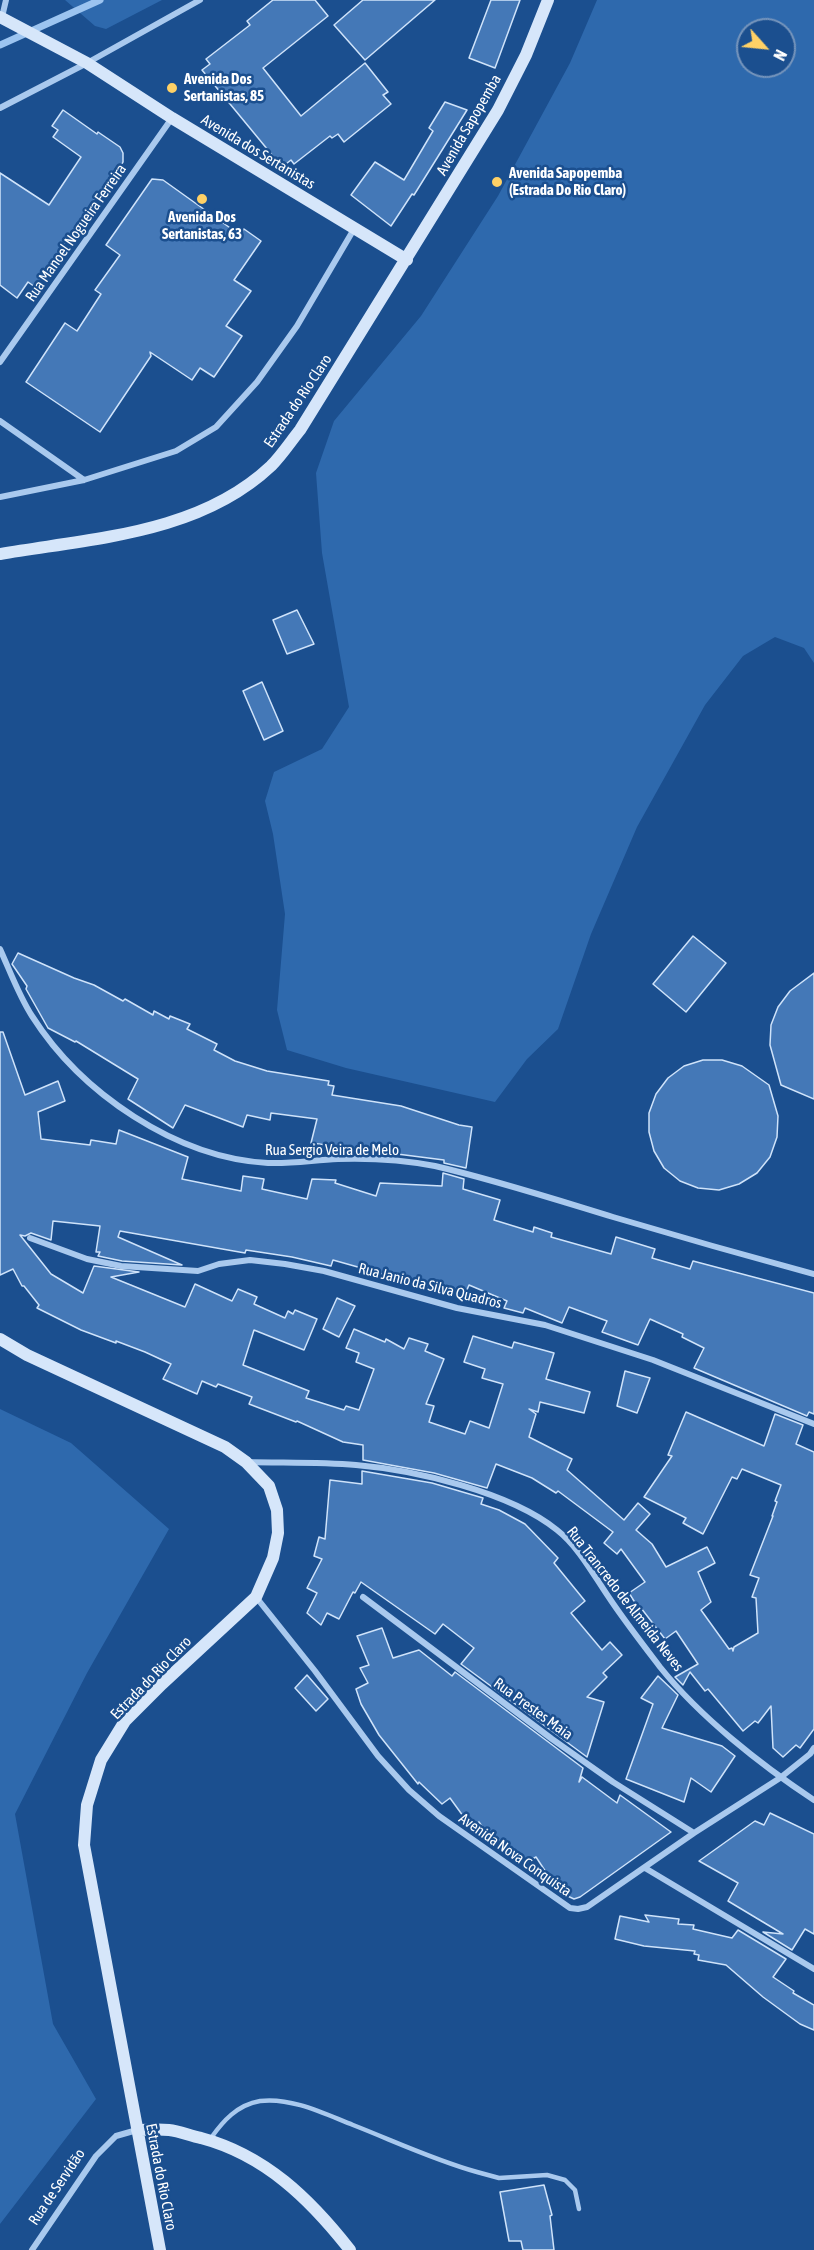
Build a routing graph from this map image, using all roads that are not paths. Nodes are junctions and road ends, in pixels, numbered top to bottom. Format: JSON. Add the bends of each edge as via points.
{"nodes":[{"id":1,"x":6,"y":0,"type":"edge"},
{"id":2,"x":200,"y":0,"type":"edge"},
{"id":3,"x":548,"y":0,"type":"edge"},
{"id":4,"x":1,"y":17,"type":"edge"},
{"id":5,"x":87,"y":63,"type":"junction"},
{"id":6,"x":0,"y":108,"type":"edge"},
{"id":7,"x":172,"y":118,"type":"junction"},
{"id":8,"x":355,"y":228,"type":"junction"},
{"id":9,"x":407,"y":260,"type":"junction"},
{"id":10,"x":0,"y":362,"type":"edge"},
{"id":11,"x":0,"y":421,"type":"edge"},
{"id":12,"x":84,"y":480,"type":"junction"},
{"id":13,"x":0,"y":497,"type":"edge"},
{"id":14,"x":0,"y":554,"type":"edge"},
{"id":15,"x":0,"y":949,"type":"edge"},
{"id":16,"x":30,"y":1238,"type":"dead end"},
{"id":17,"x":814,"y":1274,"type":"edge"},
{"id":18,"x":0,"y":1339,"type":"edge"},
{"id":19,"x":814,"y":1424,"type":"edge"},
{"id":20,"x":246,"y":1462,"type":"junction"},
{"id":21,"x":256,"y":1597,"type":"junction"},
{"id":22,"x":363,"y":1597,"type":"dead end"},
{"id":23,"x":814,"y":1748,"type":"edge"},
{"id":24,"x":780,"y":1778,"type":"junction"},
{"id":25,"x":814,"y":1800,"type":"edge"},
{"id":26,"x":694,"y":1833,"type":"junction"},
{"id":27,"x":645,"y":1868,"type":"junction"},
{"id":28,"x":814,"y":1969,"type":"edge"},
{"id":29,"x":136,"y":2130,"type":"junction"},
{"id":30,"x":209,"y":2141,"type":"junction"},
{"id":31,"x":579,"y":2209,"type":"dead end"},
{"id":32,"x":32,"y":2250,"type":"edge"},
{"id":33,"x":160,"y":2250,"type":"edge"},
{"id":34,"x":350,"y":2250,"type":"edge"}],
"edges":[{"from":1,"to":4,"type":"street"},
{"from":2,"to":5,"type":"street"},
{"from":3,"to":9,"type":"main road","name":"Avenida Sapopemba","via":[[498,110]]},
{"from":4,"to":5,"type":"main road","name":"Avenida dos Sertanistas"},
{"from":5,"to":6,"type":"street"},
{"from":5,"to":7,"type":"main road","name":"Avenida dos Sertanistas"},
{"from":7,"to":8,"type":"main road","name":"Avenida dos Sertanistas"},
{"from":7,"to":10,"type":"street","name":"Rua Manoel Nogueira Ferreira"},
{"from":8,"to":9,"type":"main road","name":"Avenida dos Sertanistas"},
{"from":8,"to":12,"type":"street","via":[[297,326],[257,382],[216,427],[176,451]]},
{"from":9,"to":14,"type":"main road","name":"Estrada do Rio Claro","via":[[300,430],[272,465],[236,492],[185,518],[143,530]]},
{"from":11,"to":12,"type":"street"},
{"from":12,"to":13,"type":"street"},
{"from":15,"to":17,"type":"street","name":"Rua Sergio Veira de Melo","via":[[31,1015],[58,1053],[119,1106],[190,1144],[267,1163],[338,1159],[421,1163]]},
{"from":16,"to":19,"type":"street","name":"Rua Janio da Silva Quadros","via":[[87,1259],[121,1266],[198,1271],[250,1260],[324,1271],[457,1308],[546,1325],[653,1360]]},
{"from":18,"to":20,"type":"main road","name":"Estrada do Rio Claro","via":[[225,1447]]},
{"from":20,"to":21,"type":"main road","name":"Estrada do Rio Claro","via":[[268,1486],[277,1510],[273,1558]]},
{"from":20,"to":24,"type":"street","name":"Rua Trancredo de Almeida Neves","via":[[357,1465],[467,1487],[525,1508],[558,1531],[582,1558],[662,1669],[690,1699]]},
{"from":21,"to":27,"type":"street","name":"Avenida Nova Conquista","via":[[378,1756],[409,1790],[439,1816],[564,1905],[578,1910],[587,1907]]},
{"from":21,"to":29,"type":"main road","name":"Estrada do Rio Claro","via":[[125,1721],[101,1760],[87,1805],[84,1845]]},
{"from":22,"to":26,"type":"street","name":"Rua Prestes Maia","via":[[552,1739]]},
{"from":23,"to":24,"type":"street","name":"Avenida Nova Conquista"},
{"from":24,"to":25,"type":"street","name":"Rua Trancredo de Almeida Neves"},
{"from":24,"to":26,"type":"street","name":"Avenida Nova Conquista"},
{"from":26,"to":27,"type":"street","name":"Avenida Nova Conquista"},
{"from":27,"to":28,"type":"street"},
{"from":29,"to":30,"type":"main road","name":"Rua de Servidão","via":[[171,2130]]},
{"from":29,"to":32,"type":"street","name":"Rua de Servidão","via":[[116,2136],[96,2156]]},
{"from":29,"to":33,"type":"main road","name":"Estrada do Rio Claro"},
{"from":30,"to":31,"type":"lane","via":[[221,2123],[238,2109],[261,2101],[283,2102],[315,2110],[477,2172],[500,2178],[547,2175],[565,2180],[575,2190]]},
{"from":30,"to":34,"type":"main road","name":"Rua de Servidão","via":[[243,2154],[275,2173],[302,2194]]}]}
